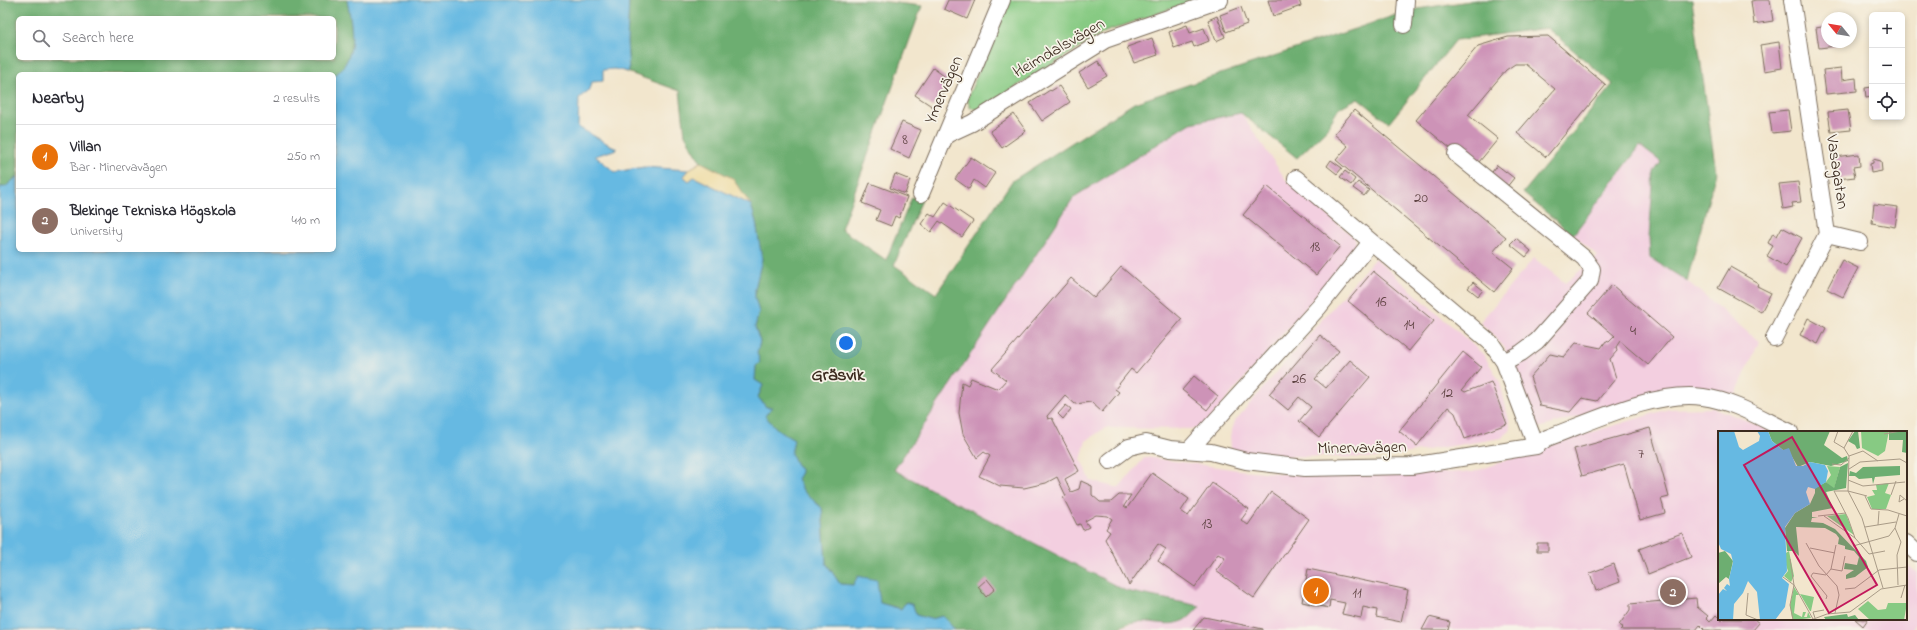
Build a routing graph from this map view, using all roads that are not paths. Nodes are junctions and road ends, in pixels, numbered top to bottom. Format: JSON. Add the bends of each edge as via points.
{"nodes":[{"id":1,"x":1002,"y":0,"type":"edge"},
{"id":2,"x":1220,"y":0,"type":"edge"},
{"id":3,"x":1406,"y":0,"type":"edge"},
{"id":4,"x":1792,"y":0,"type":"edge"},
{"id":5,"x":1404,"y":25,"type":"dead end"},
{"id":6,"x":946,"y":135,"type":"junction"},
{"id":7,"x":1456,"y":154,"type":"dead end"},
{"id":8,"x":1296,"y":178,"type":"dead end"},
{"id":9,"x":921,"y":194,"type":"dead end"},
{"id":10,"x":1827,"y":234,"type":"junction"},
{"id":11,"x":1372,"y":242,"type":"junction"},
{"id":12,"x":1860,"y":242,"type":"dead end"},
{"id":13,"x":1774,"y":338,"type":"dead end"},
{"id":14,"x":1504,"y":362,"type":"junction"},
{"id":15,"x":1788,"y":431,"type":"edge"},
{"id":16,"x":1536,"y":446,"type":"junction"},
{"id":17,"x":1189,"y":450,"type":"junction"},
{"id":18,"x":1110,"y":461,"type":"dead end"},
{"id":19,"x":1907,"y":544,"type":"edge"},
{"id":20,"x":1917,"y":554,"type":"edge"}],
"edges":[{"from":1,"to":6,"type":"street","name":"Ymervägen"},
{"from":2,"to":6,"type":"street","name":"Heimdalsvägen","via":[[1105,40],[972,122]]},
{"from":3,"to":5,"type":"street"},
{"from":4,"to":10,"type":"street","name":"Vasagatan"},
{"from":6,"to":9,"type":"street","name":"Ymervägen"},
{"from":7,"to":14,"type":"street","via":[[1584,258],[1592,269],[1590,281],[1537,341]]},
{"from":8,"to":11,"type":"street"},
{"from":10,"to":12,"type":"street"},
{"from":10,"to":13,"type":"street","name":"Vasagatan"},
{"from":11,"to":14,"type":"street","via":[[1491,343]]},
{"from":11,"to":17,"type":"street","via":[[1319,307]]},
{"from":14,"to":16,"type":"street"},
{"from":15,"to":16,"type":"street","name":"Minervavägen","via":[[1734,405],[1702,396],[1664,398],[1547,438]]},
{"from":16,"to":17,"type":"street","name":"Minervavägen","via":[[1410,466],[1305,468],[1246,461],[1211,452]]},
{"from":17,"to":18,"type":"street","name":"Minervavägen","via":[[1146,444],[1129,447]]},
{"from":19,"to":20,"type":"street"}]}
